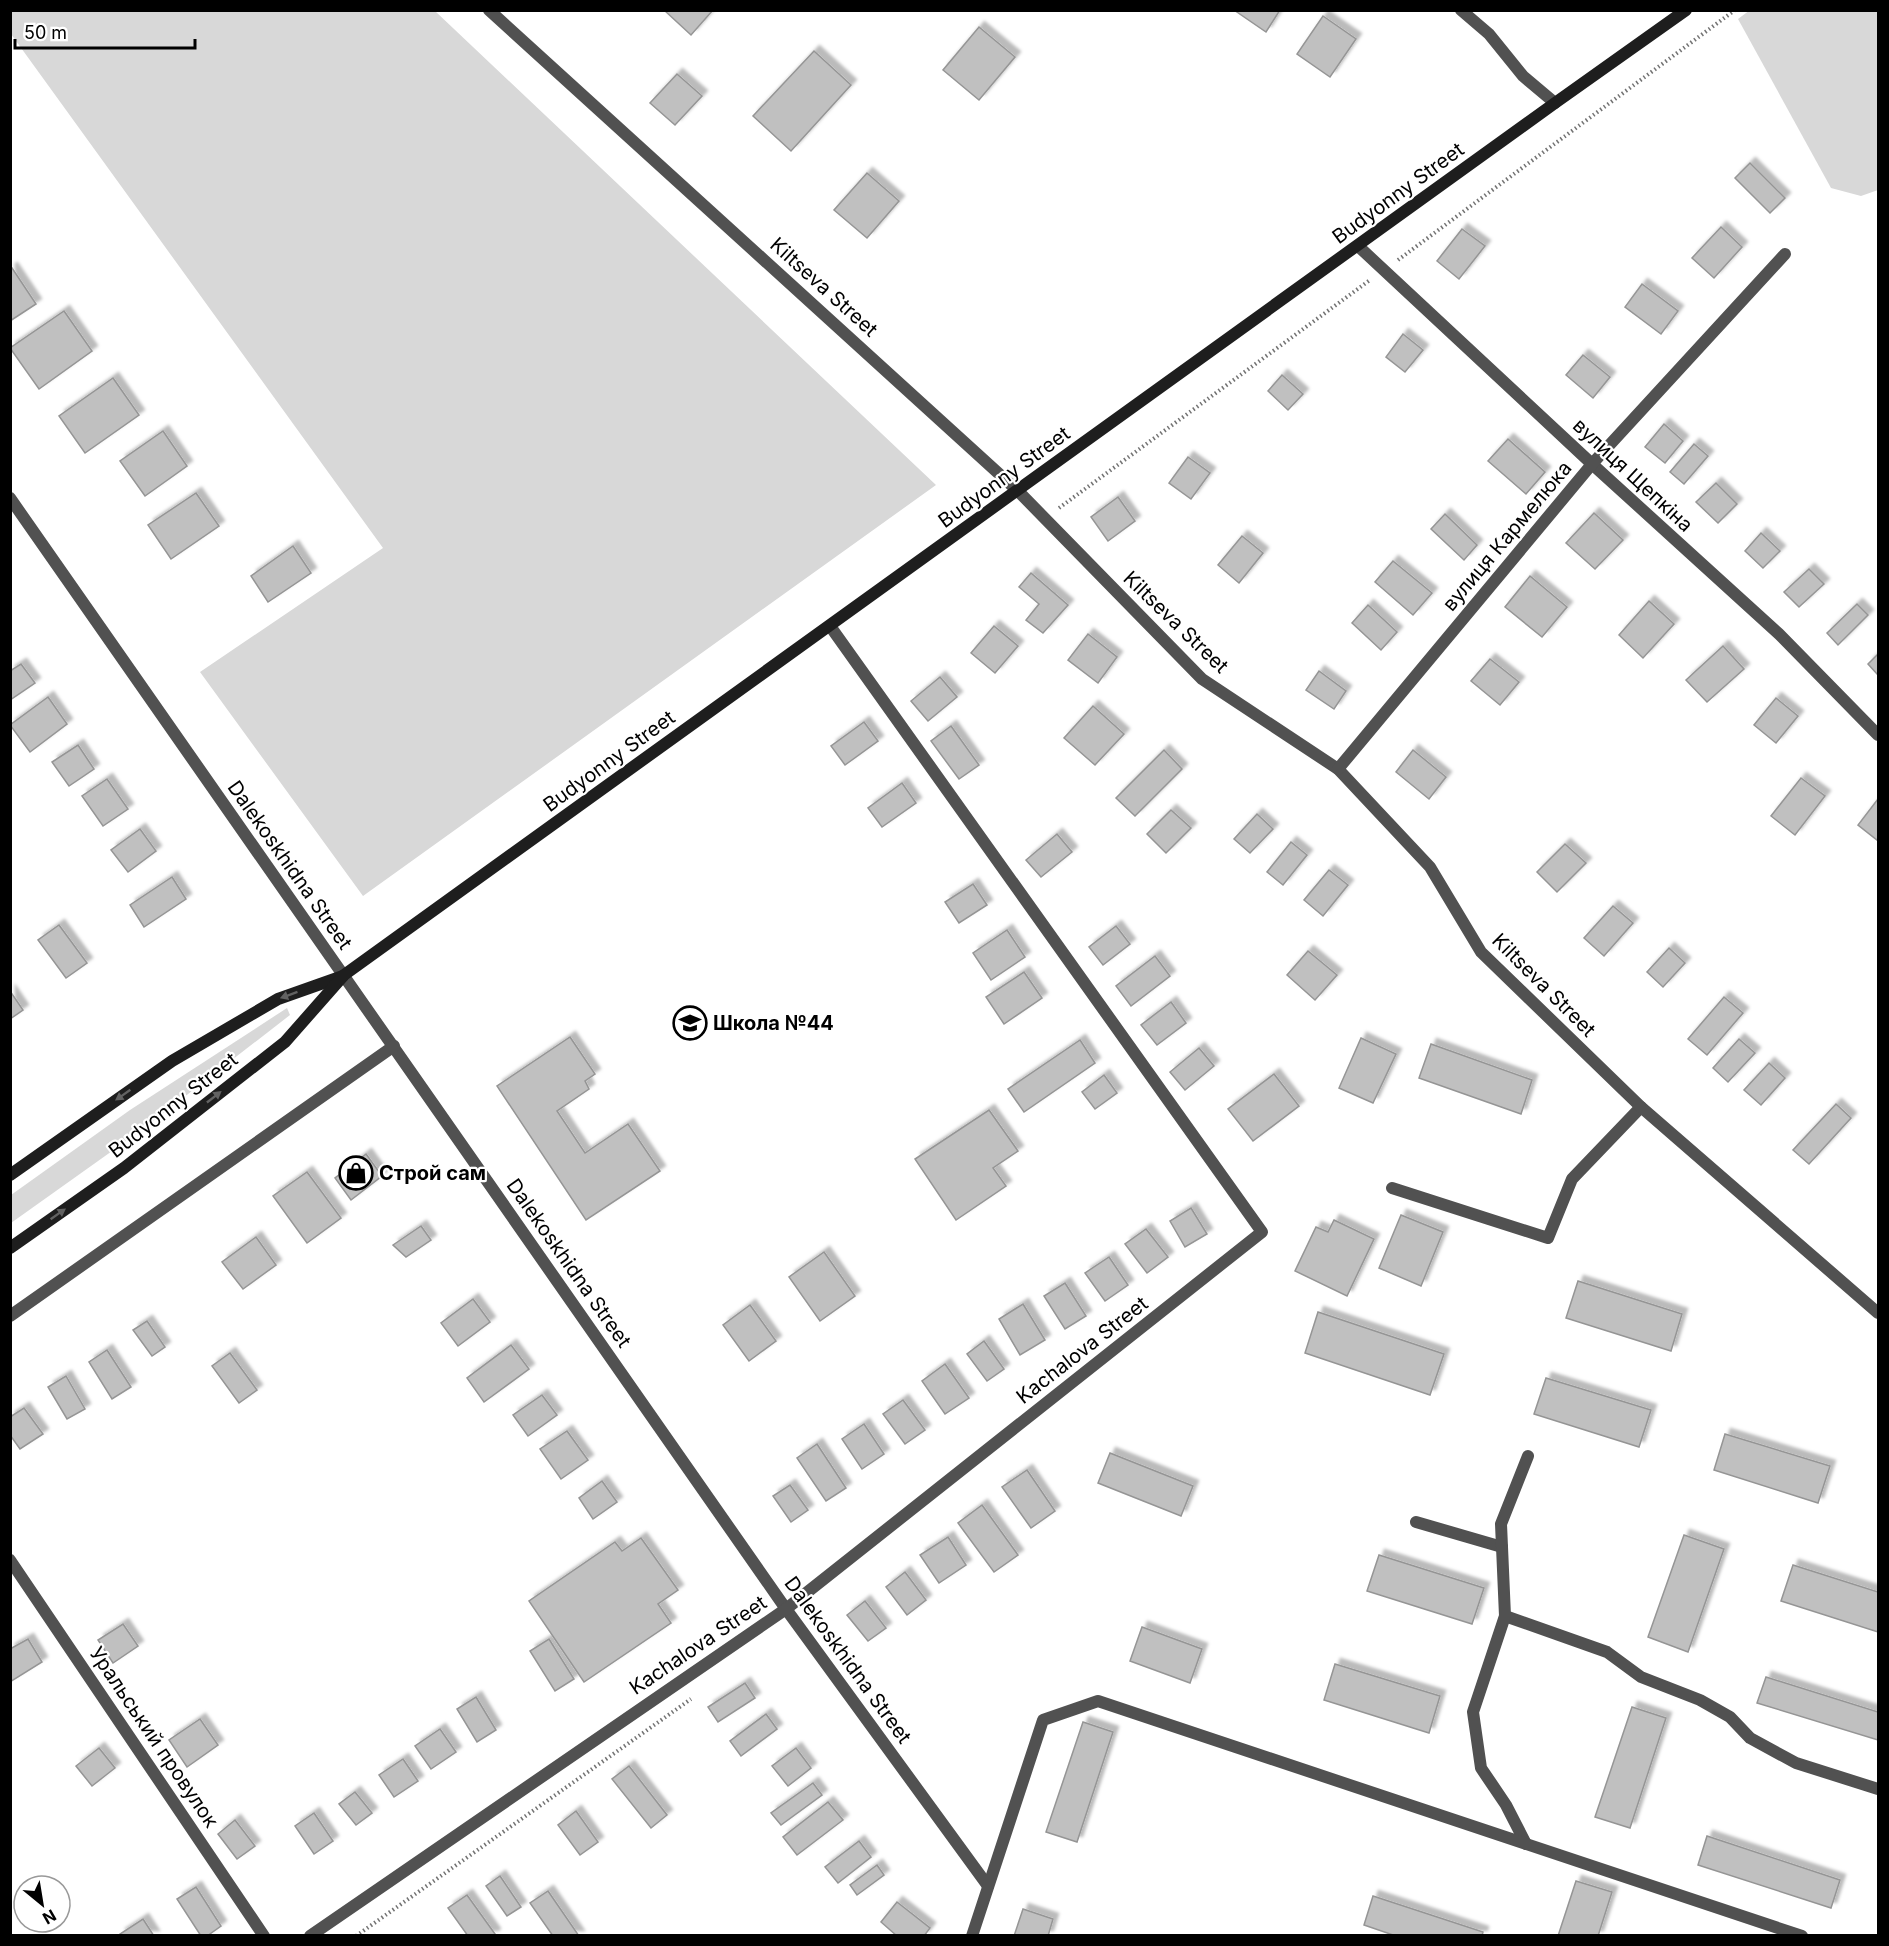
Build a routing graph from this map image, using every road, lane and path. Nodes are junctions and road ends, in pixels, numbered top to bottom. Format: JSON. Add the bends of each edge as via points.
{"nodes":[{"id":1,"x":489,"y":10,"type":"edge"},
{"id":2,"x":1461,"y":10,"type":"edge"},
{"id":3,"x":1686,"y":10,"type":"edge"},
{"id":4,"x":1555,"y":103,"type":"junction"},
{"id":5,"x":1358,"y":246,"type":"junction"},
{"id":6,"x":1785,"y":254,"type":"dead end"},
{"id":7,"x":1592,"y":464,"type":"junction"},
{"id":8,"x":1018,"y":491,"type":"junction"},
{"id":9,"x":10,"y":498,"type":"edge"},
{"id":10,"x":830,"y":626,"type":"junction"},
{"id":11,"x":1878,"y":735,"type":"edge"},
{"id":12,"x":1338,"y":769,"type":"junction"},
{"id":13,"x":344,"y":975,"type":"junction"},
{"id":14,"x":394,"y":1046,"type":"junction"},
{"id":15,"x":1641,"y":1107,"type":"junction"},
{"id":16,"x":10,"y":1175,"type":"edge"},
{"id":17,"x":1392,"y":1188,"type":"dead end"},
{"id":18,"x":10,"y":1248,"type":"edge"},
{"id":19,"x":1878,"y":1313,"type":"edge"},
{"id":20,"x":10,"y":1316,"type":"edge"},
{"id":21,"x":1528,"y":1456,"type":"dead end"},
{"id":22,"x":1416,"y":1522,"type":"dead end"},
{"id":23,"x":1502,"y":1547,"type":"junction"},
{"id":24,"x":10,"y":1560,"type":"edge"},
{"id":25,"x":786,"y":1609,"type":"junction"},
{"id":26,"x":1505,"y":1616,"type":"junction"},
{"id":27,"x":699,"y":1693,"type":"dead end"},
{"id":28,"x":1878,"y":1789,"type":"edge"},
{"id":29,"x":1526,"y":1844,"type":"junction"},
{"id":30,"x":988,"y":1886,"type":"junction"},
{"id":31,"x":1781,"y":1932,"type":"edge"},
{"id":32,"x":264,"y":1935,"type":"edge"},
{"id":33,"x":310,"y":1935,"type":"edge"},
{"id":34,"x":356,"y":1935,"type":"edge"},
{"id":35,"x":972,"y":1935,"type":"edge"},
{"id":36,"x":1802,"y":1935,"type":"edge"}],
"edges":[{"from":1,"to":8,"type":"street","name":"Kiltseva Street"},
{"from":2,"to":4,"type":"street","via":[[1489,34],[1523,76]]},
{"from":3,"to":4,"type":"main road","name":"Budyonny Street"},
{"from":4,"to":5,"type":"main road","name":"Budyonny Street"},
{"from":5,"to":7,"type":"street","name":"вулиця Щепкіна"},
{"from":5,"to":8,"type":"main road","name":"Budyonny Street"},
{"from":6,"to":7,"type":"street","name":"вулиця Кармелюка"},
{"from":7,"to":11,"type":"street","name":"вулиця Щепкіна","via":[[1779,634]]},
{"from":7,"to":12,"type":"street","name":"вулиця Кармелюка"},
{"from":8,"to":10,"type":"main road","name":"Budyonny Street"},
{"from":8,"to":12,"type":"street","name":"Kiltseva Street","via":[[1202,679]]},
{"from":9,"to":13,"type":"street","name":"Dalekoskhidna Street"},
{"from":10,"to":13,"type":"main road","name":"Budyonny Street"},
{"from":10,"to":25,"type":"street","name":"Kachalova Street","via":[[1262,1232]]},
{"from":12,"to":15,"type":"street","name":"Kiltseva Street","via":[[1430,867],[1481,952]]},
{"from":13,"to":14,"type":"street","name":"Dalekoskhidna Street"},
{"from":13,"to":16,"type":"main road","name":"Budyonny Street","one_way":true,"via":[[278,999],[172,1061]]},
{"from":18,"to":13,"type":"main road","name":"Budyonny Street","one_way":true,"via":[[124,1168],[285,1042]]},
{"from":14,"to":20,"type":"street"},
{"from":14,"to":25,"type":"street","name":"Dalekoskhidna Street"},
{"from":15,"to":17,"type":"street","via":[[1572,1179],[1548,1238]]},
{"from":15,"to":19,"type":"street","name":"Kiltseva Street"},
{"from":21,"to":23,"type":"street","via":[[1501,1524]]},
{"from":22,"to":23,"type":"street"},
{"from":23,"to":26,"type":"street"},
{"from":24,"to":32,"type":"street","name":"Уральський провулок"},
{"from":25,"to":30,"type":"street","name":"Dalekoskhidna Street"},
{"from":25,"to":33,"type":"street","name":"Kachalova Street"},
{"from":26,"to":28,"type":"street","via":[[1606,1652],[1641,1677],[1700,1700],[1730,1717],[1750,1738],[1796,1762]]},
{"from":26,"to":29,"type":"street","via":[[1473,1712],[1481,1768]]},
{"from":27,"to":34,"type":"path"},
{"from":29,"to":30,"type":"street","via":[[1098,1701],[1042,1720]]},
{"from":29,"to":31,"type":"street"},
{"from":30,"to":35,"type":"street"},
{"from":31,"to":36,"type":"street"}]}
